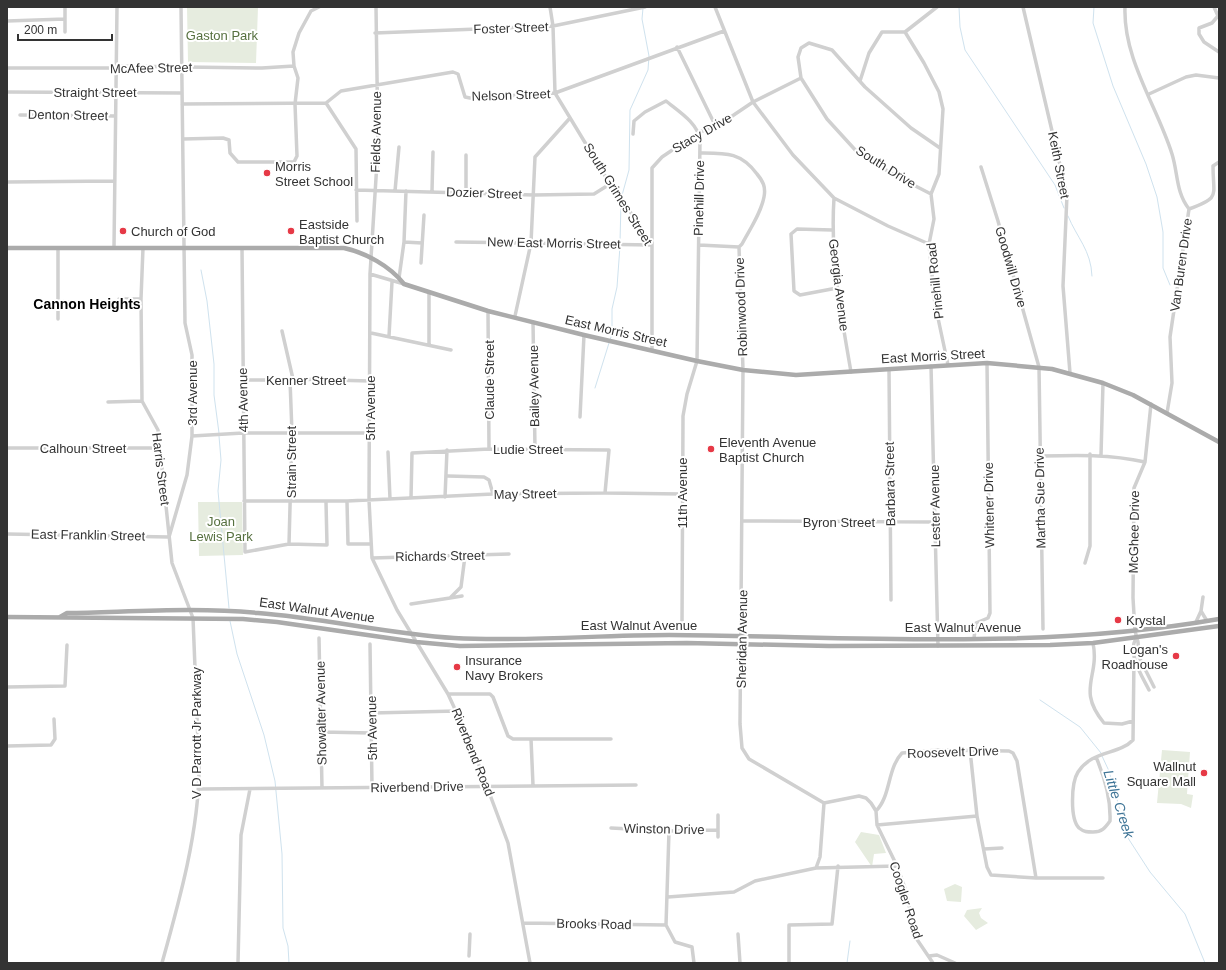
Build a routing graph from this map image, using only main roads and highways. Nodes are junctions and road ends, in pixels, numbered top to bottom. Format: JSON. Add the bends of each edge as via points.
{"nodes":[{"id":1,"x":7,"y":248,"type":"edge"},
{"id":2,"x":1219,"y":442,"type":"edge"},
{"id":3,"x":7,"y":617,"type":"edge"},
{"id":4,"x":60,"y":617,"type":"junction"},
{"id":5,"x":1219,"y":619,"type":"edge"},
{"id":6,"x":1219,"y":626,"type":"edge"},
{"id":7,"x":616,"y":636,"type":"junction"},
{"id":8,"x":616,"y":644,"type":"junction"}],
"edges":[{"from":1,"to":2,"type":"main road","name":"East Morris Street","via":[[344,248],[370,257],[404,284],[488,311],[743,370],[796,375],[948,365],[1039,367],[1104,383],[1151,404]]},
{"from":3,"to":4,"type":"main road","name":"East Walnut Avenue"},
{"from":4,"to":7,"type":"main road","name":"East Walnut Avenue","via":[[67,613],[233,611],[274,614],[411,634],[478,639]]},
{"from":4,"to":8,"type":"main road","name":"East Walnut Avenue","via":[[193,618],[277,622],[460,646]]},
{"from":5,"to":7,"type":"main road","name":"East Walnut Avenue","via":[[1135,631],[1055,638]]},
{"from":6,"to":8,"type":"main road","name":"East Walnut Avenue","via":[[1093,643],[1050,645]]},
{"from":7,"to":8,"type":"main road"}]}
